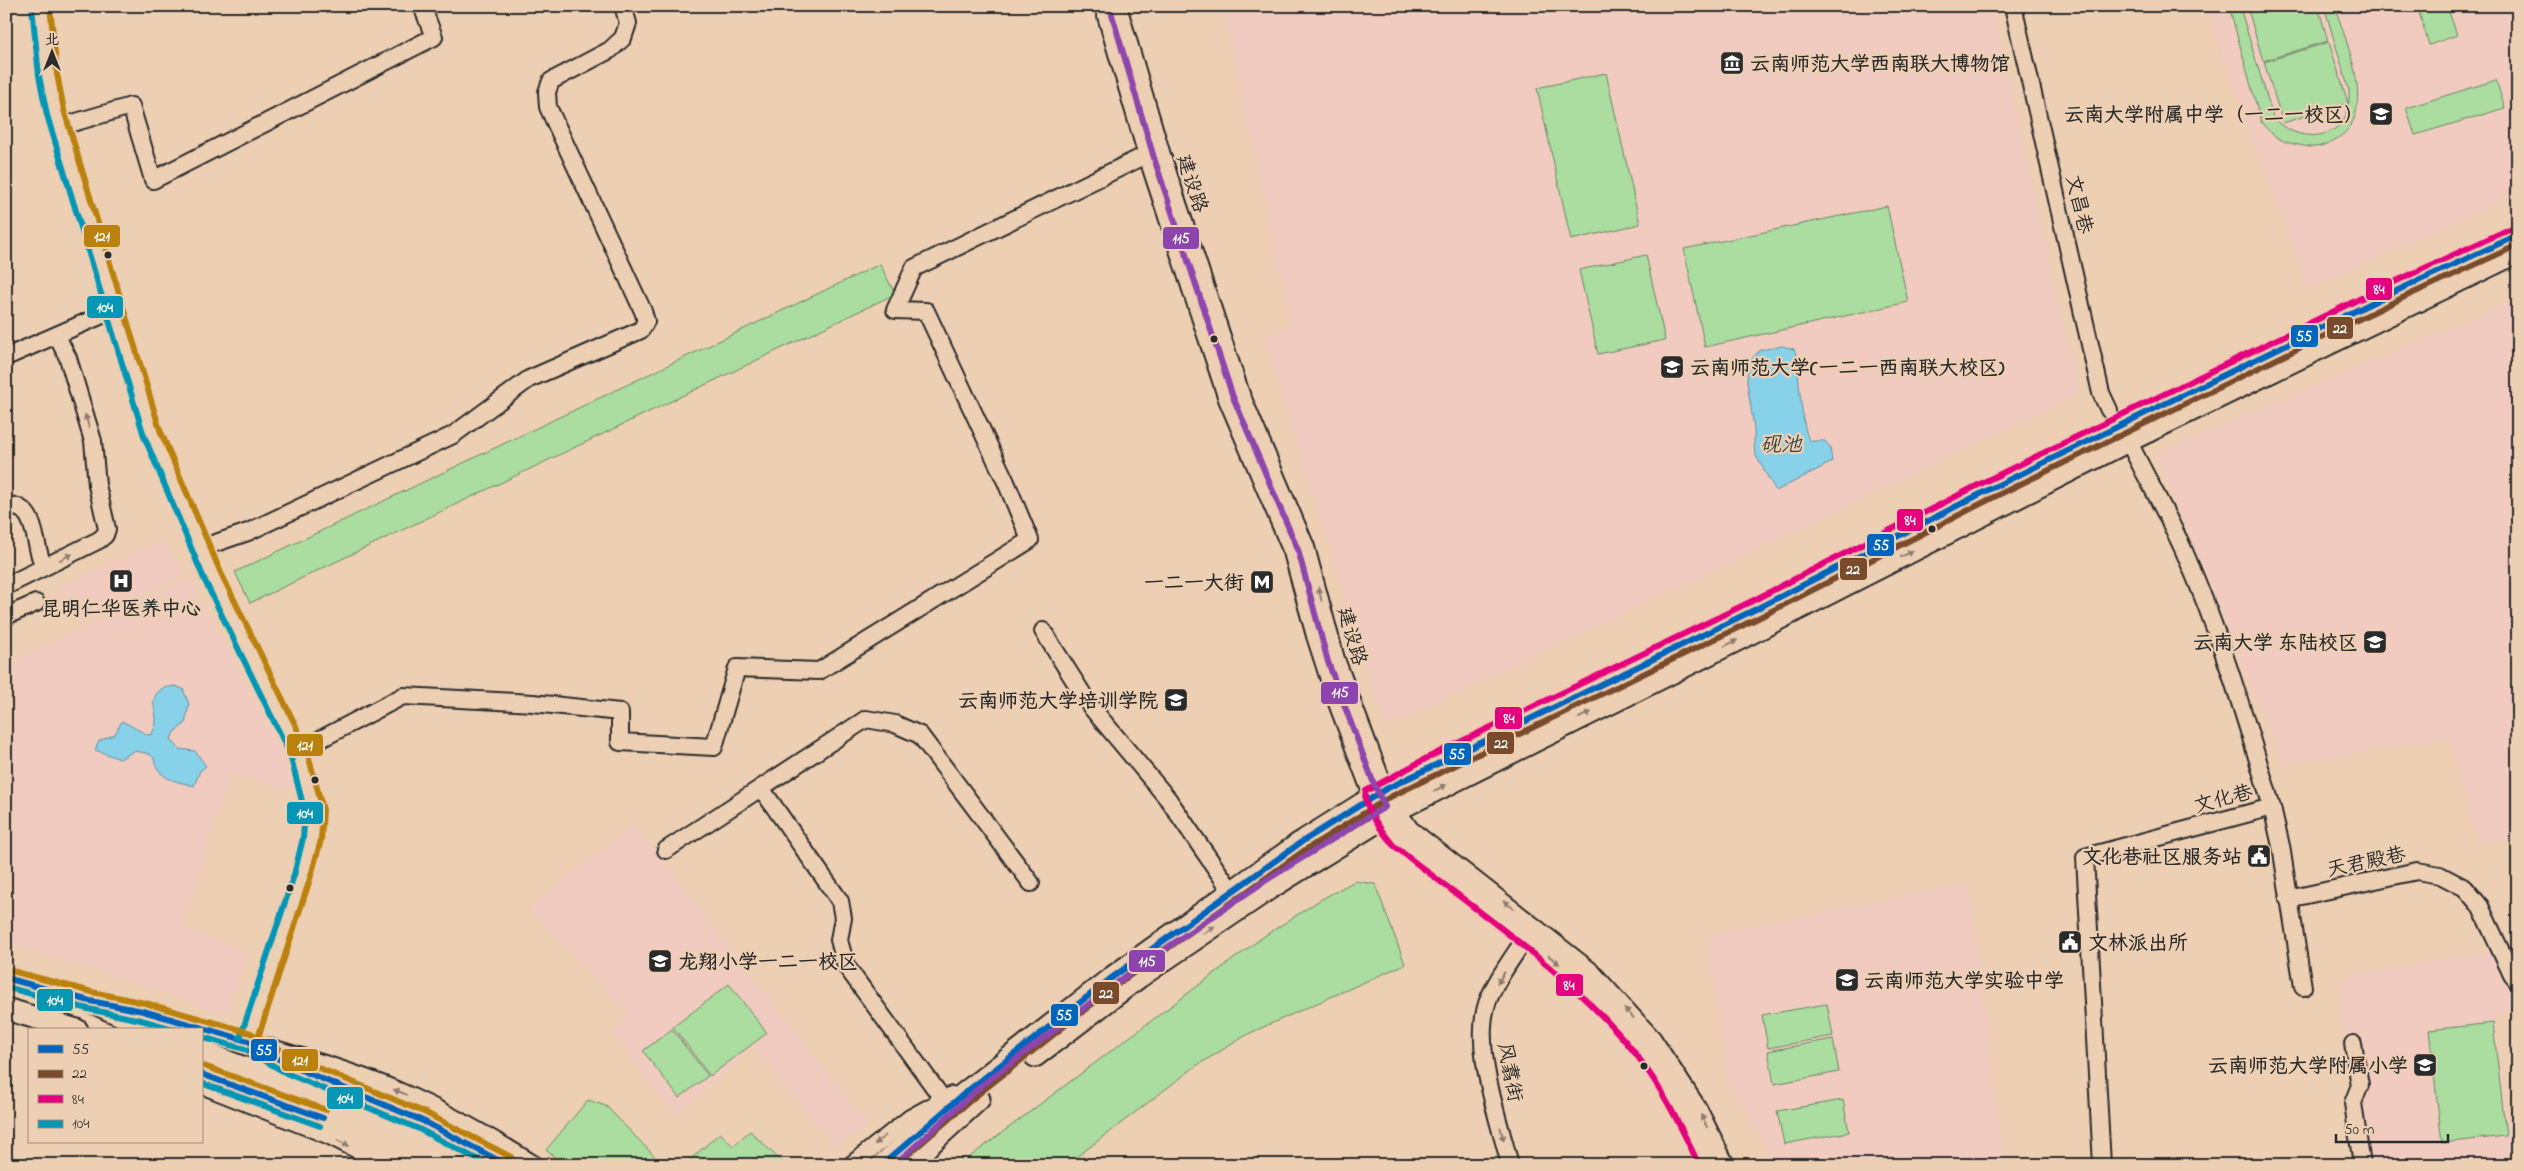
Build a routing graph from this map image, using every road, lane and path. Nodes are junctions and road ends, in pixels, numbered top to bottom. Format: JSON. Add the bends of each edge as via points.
{"nodes":[{"id":1,"x":41,"y":6,"type":"edge"},
{"id":2,"x":422,"y":6,"type":"edge"},
{"id":3,"x":623,"y":6,"type":"edge"},
{"id":4,"x":1103,"y":6,"type":"edge"},
{"id":5,"x":1118,"y":6,"type":"edge"},
{"id":6,"x":2013,"y":6,"type":"edge"},
{"id":7,"x":59,"y":128,"type":"junction"},
{"id":8,"x":1146,"y":155,"type":"junction"},
{"id":9,"x":2518,"y":235,"type":"edge"},
{"id":10,"x":2518,"y":252,"type":"edge"},
{"id":11,"x":116,"y":309,"type":"junction"},
{"id":12,"x":57,"y":336,"type":"junction"},
{"id":13,"x":6,"y":357,"type":"edge"},
{"id":14,"x":2119,"y":426,"type":"junction"},
{"id":15,"x":6,"y":504,"type":"edge"},
{"id":16,"x":201,"y":548,"type":"junction"},
{"id":17,"x":44,"y":568,"type":"junction"},
{"id":18,"x":6,"y":586,"type":"edge"},
{"id":19,"x":36,"y":603,"type":"dead end"},
{"id":20,"x":6,"y":616,"type":"edge"},
{"id":21,"x":1043,"y":631,"type":"dead end"},
{"id":22,"x":298,"y":751,"type":"junction"},
{"id":23,"x":761,"y":788,"type":"junction"},
{"id":24,"x":1379,"y":793,"type":"junction"},
{"id":25,"x":2272,"y":807,"type":"junction"},
{"id":26,"x":1390,"y":813,"type":"junction"},
{"id":27,"x":666,"y":850,"type":"dead end"},
{"id":28,"x":1031,"y":883,"type":"dead end"},
{"id":29,"x":1232,"y":892,"type":"junction"},
{"id":30,"x":2288,"y":899,"type":"junction"},
{"id":31,"x":1526,"y":937,"type":"junction"},
{"id":32,"x":6,"y":978,"type":"edge"},
{"id":33,"x":2518,"y":982,"type":"edge"},
{"id":34,"x":2303,"y":987,"type":"dead end"},
{"id":35,"x":90,"y":1001,"type":"junction"},
{"id":36,"x":6,"y":1009,"type":"edge"},
{"id":37,"x":70,"y":1028,"type":"edge"},
{"id":38,"x":149,"y":1028,"type":"edge"},
{"id":39,"x":248,"y":1041,"type":"junction"},
{"id":40,"x":2353,"y":1044,"type":"dead end"},
{"id":41,"x":202,"y":1051,"type":"edge"},
{"id":42,"x":202,"y":1057,"type":"edge"},
{"id":43,"x":226,"y":1062,"type":"junction"},
{"id":44,"x":202,"y":1074,"type":"edge"},
{"id":45,"x":202,"y":1085,"type":"edge"},
{"id":46,"x":966,"y":1092,"type":"junction"},
{"id":47,"x":942,"y":1098,"type":"junction"},
{"id":48,"x":387,"y":1165,"type":"edge"},
{"id":49,"x":427,"y":1165,"type":"edge"},
{"id":50,"x":460,"y":1165,"type":"edge"},
{"id":51,"x":507,"y":1165,"type":"edge"},
{"id":52,"x":535,"y":1165,"type":"edge"},
{"id":53,"x":851,"y":1165,"type":"edge"},
{"id":54,"x":882,"y":1165,"type":"edge"},
{"id":55,"x":907,"y":1165,"type":"edge"},
{"id":56,"x":1510,"y":1165,"type":"edge"},
{"id":57,"x":1709,"y":1165,"type":"edge"},
{"id":58,"x":1726,"y":1165,"type":"edge"},
{"id":59,"x":2102,"y":1165,"type":"edge"},
{"id":60,"x":2362,"y":1165,"type":"edge"}],
"edges":[{"from":1,"to":7,"type":"street","via":[[48,75]]},
{"from":2,"to":7,"type":"street","via":[[434,37],[153,180],[132,106]]},
{"from":3,"to":16,"type":"street","via":[[628,23],[623,38],[610,50],[551,81],[546,92],[548,107],[643,311],[646,321],[641,330],[529,379],[453,435],[248,532]]},
{"from":4,"to":8,"type":"street","name":"建设路"},
{"from":24,"to":5,"type":"street","name":"建设路","one_way":true,"via":[[1336,659],[1306,547],[1241,394],[1162,155]]},
{"from":6,"to":14,"type":"street","name":"文昌巷","via":[[2102,393]]},
{"from":7,"to":11,"type":"street"},
{"from":8,"to":22,"type":"street","via":[[914,268],[895,310],[926,311],[1030,540],[819,671],[737,668],[714,747],[620,742],[620,712],[533,702],[403,696]]},
{"from":8,"to":24,"type":"street","name":"建设路","via":[[1227,399],[1292,552],[1334,698]]},
{"from":9,"to":14,"type":"main road"},
{"from":10,"to":14,"type":"main road"},
{"from":11,"to":12,"type":"street"},
{"from":11,"to":16,"type":"street","via":[[146,416]]},
{"from":12,"to":13,"type":"street"},
{"from":17,"to":12,"type":"street","one_way":true,"via":[[100,540],[107,529],[97,485],[93,441],[68,358]]},
{"from":14,"to":24,"type":"main road","via":[[1754,610]]},
{"from":14,"to":25,"type":"street","name":"文化巷","via":[[2183,550],[2214,624]]},
{"from":26,"to":14,"type":"main road","one_way":true,"via":[[1741,638]]},
{"from":15,"to":17,"type":"street","via":[[24,508],[28,514]]},
{"from":16,"to":22,"type":"street"},
{"from":17,"to":18,"type":"street"},
{"from":19,"to":20,"type":"street"},
{"from":21,"to":29,"type":"street","via":[[1091,707],[1168,799]]},
{"from":22,"to":39,"type":"street","via":[[308,779],[314,812],[312,839]]},
{"from":23,"to":27,"type":"street"},
{"from":23,"to":28,"type":"street","via":[[866,719],[895,724],[920,735]]},
{"from":23,"to":47,"type":"street","via":[[840,901],[843,918],[839,940],[846,966]]},
{"from":24,"to":26,"type":"street","name":"建设路"},
{"from":24,"to":29,"type":"main road","via":[[1300,843]]},
{"from":25,"to":30,"type":"street"},
{"from":25,"to":59,"type":"street","name":"文化巷","via":[[2084,857]]},
{"from":26,"to":31,"type":"street","name":"建设路","via":[[1399,839]]},
{"from":55,"to":26,"type":"main road","one_way":true,"via":[[986,1093],[1140,977],[1270,888]]},
{"from":58,"to":26,"type":"street","name":"建设路","one_way":true,"via":[[1698,1108],[1653,1039],[1591,972]]},
{"from":29,"to":46,"type":"main road","via":[[1110,979]]},
{"from":30,"to":33,"type":"street","name":"天君殿巷","via":[[2417,871],[2440,875],[2465,888],[2480,906]]},
{"from":30,"to":34,"type":"street"},
{"from":31,"to":56,"type":"street","name":"风翥街","one_way":true,"via":[[1489,996],[1483,1022],[1482,1049]]},
{"from":31,"to":57,"type":"street","name":"建设路","one_way":true,"via":[[1581,982],[1642,1048],[1685,1116]]},
{"from":32,"to":35,"type":"main road"},
{"from":35,"to":38,"type":"main road"},
{"from":35,"to":39,"type":"main road","via":[[144,1011]]},
{"from":36,"to":37,"type":"main road"},
{"from":39,"to":51,"type":"main road","via":[[289,1065],[423,1121]]},
{"from":52,"to":39,"type":"street","one_way":true,"via":[[489,1136],[407,1095],[325,1064]]},
{"from":40,"to":60,"type":"street","via":[[2360,1085],[2353,1103]]},
{"from":41,"to":43,"type":"main road"},
{"from":42,"to":43,"type":"main road"},
{"from":43,"to":50,"type":"main road","via":[[305,1089]]},
{"from":44,"to":49,"type":"main road","via":[[320,1117]]},
{"from":45,"to":48,"type":"street","one_way":true,"via":[[330,1136]]},
{"from":46,"to":47,"type":"street"},
{"from":46,"to":54,"type":"main road"},
{"from":47,"to":53,"type":"street","one_way":true,"via":[[902,1123]]}]}
